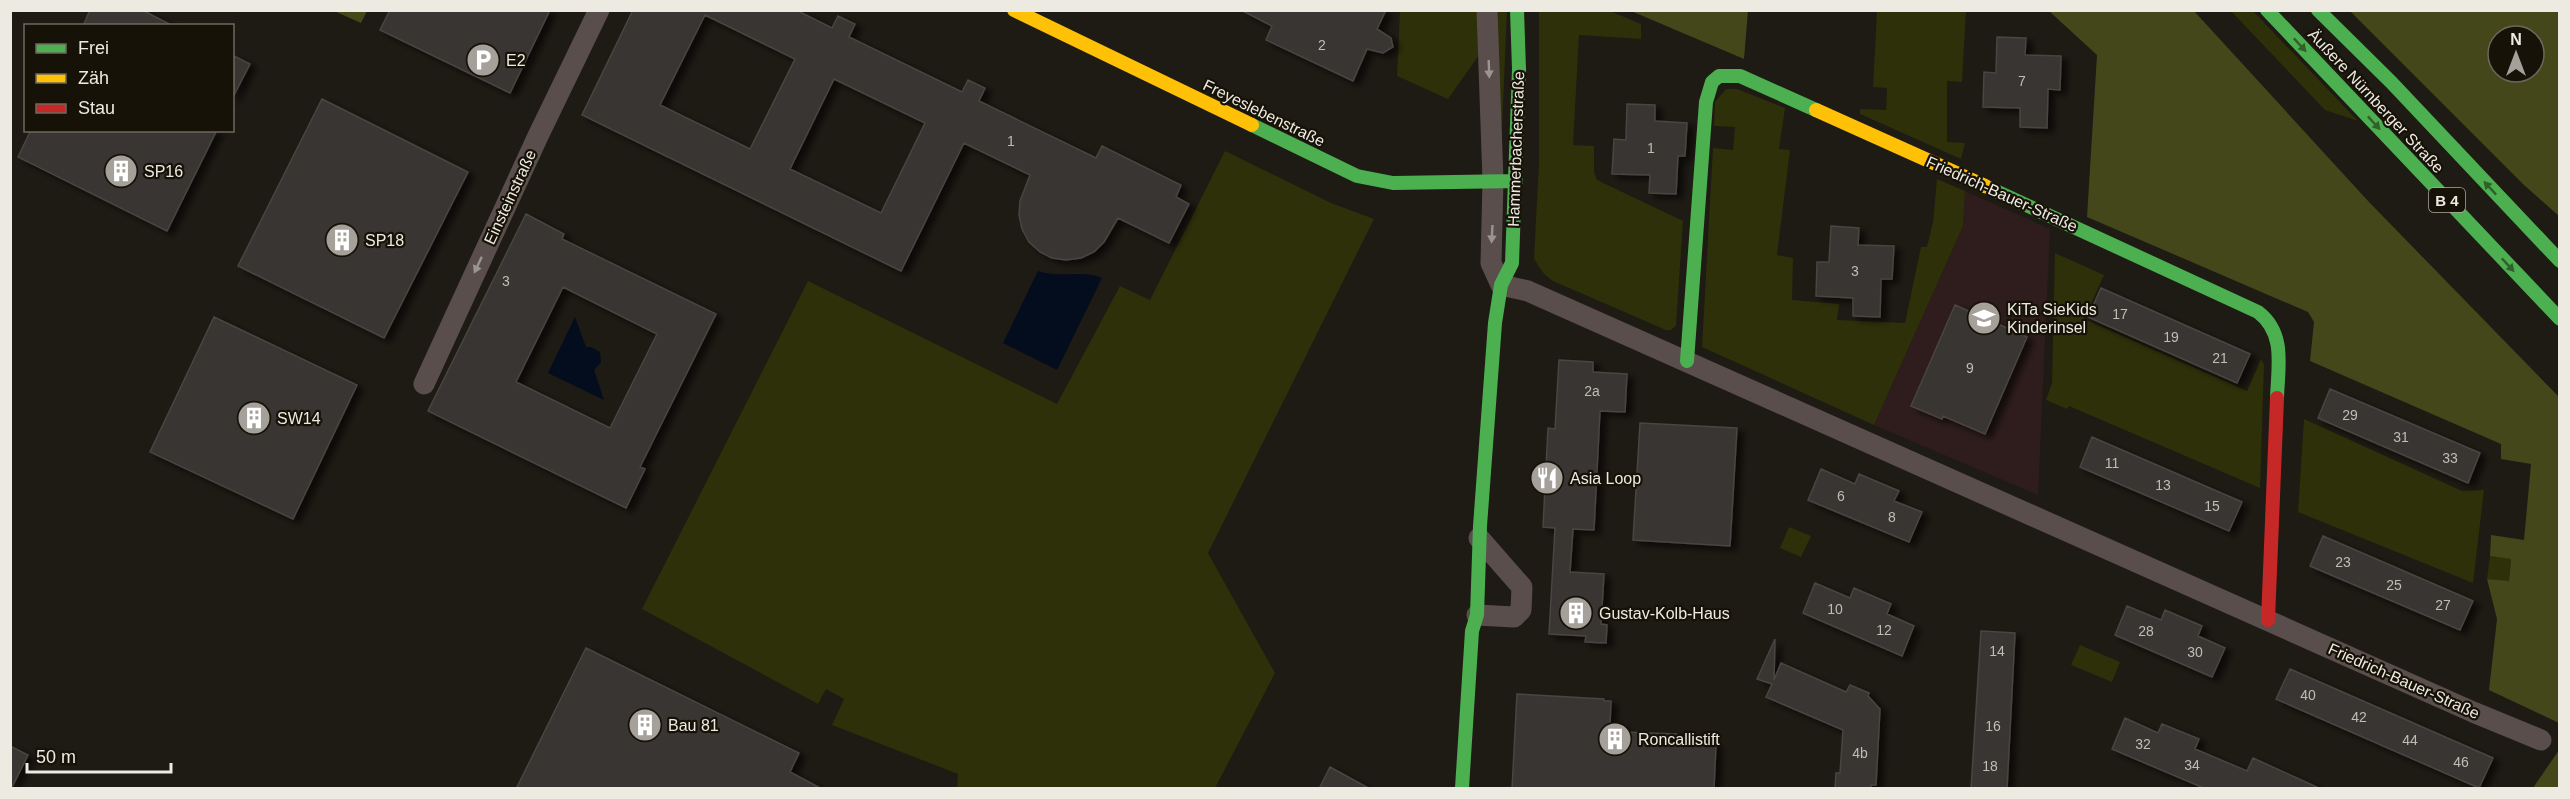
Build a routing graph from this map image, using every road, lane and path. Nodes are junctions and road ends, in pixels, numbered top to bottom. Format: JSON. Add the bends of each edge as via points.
{"nodes":[{"id":1,"x":599,"y":10,"type":"edge"},
{"id":2,"x":1014,"y":10,"type":"edge"},
{"id":3,"x":1487,"y":10,"type":"edge"},
{"id":4,"x":1517,"y":10,"type":"edge"},
{"id":5,"x":2267,"y":10,"type":"edge"},
{"id":6,"x":2318,"y":10,"type":"edge"},
{"id":7,"x":1493,"y":181,"type":"junction"},
{"id":8,"x":1516,"y":181,"type":"junction"},
{"id":9,"x":2559,"y":261,"type":"edge"},
{"id":10,"x":1501,"y":285,"type":"junction"},
{"id":11,"x":2559,"y":319,"type":"edge"},
{"id":12,"x":1687,"y":362,"type":"junction"},
{"id":13,"x":424,"y":384,"type":"dead end"},
{"id":14,"x":1479,"y":538,"type":"junction"},
{"id":15,"x":1477,"y":615,"type":"junction"},
{"id":16,"x":2268,"y":620,"type":"junction"},
{"id":17,"x":2541,"y":740,"type":"dead end"},
{"id":18,"x":1462,"y":789,"type":"edge"}],
"edges":[{"from":1,"to":13,"type":"street","name":"Einsteinstraße","one_way":true},
{"from":2,"to":7,"type":"main road","name":"Freyeslebenstraße","via":[[1357,176],[1393,183]]},
{"from":3,"to":7,"type":"street","name":"Hammerbacherstraße","one_way":true},
{"from":4,"to":8,"type":"main road","name":"Hammerbacherstraße"},
{"from":5,"to":11,"type":"main road","name":"Äußere Nürnberger Straße","number":"B 4","one_way":true},
{"from":9,"to":6,"type":"main road","name":"Äußere Nürnberger Straße","number":"B 4","one_way":true},
{"from":7,"to":8,"type":"main road","name":"Freyeslebenstraße"},
{"from":7,"to":10,"type":"street","name":"Hammerbacherstraße","one_way":true,"via":[[1491,263]]},
{"from":8,"to":10,"type":"main road","name":"Hammerbacherstraße","via":[[1512,263]]},
{"from":10,"to":12,"type":"street","name":"Friedrich-Bauer-Straße","via":[[1528,291]]},
{"from":10,"to":14,"type":"main road","name":"Hammerbacherstraße"},
{"from":12,"to":16,"type":"street","name":"Friedrich-Bauer-Straße"},
{"from":12,"to":16,"type":"main road","name":"Friedrich-Bauer-Straße","via":[[1706,102],[1712,82],[1719,76],[1740,76],[2252,307],[2269,319],[2277,334],[2279,350]]},
{"from":14,"to":15,"type":"main road","name":"Hammerbacherstraße"},
{"from":14,"to":15,"type":"street","via":[[1522,587],[1521,610],[1514,617]]},
{"from":15,"to":18,"type":"main road","name":"Hammerbacherstraße","via":[[1472,631]]},
{"from":16,"to":17,"type":"street","name":"Friedrich-Bauer-Straße"}]}
